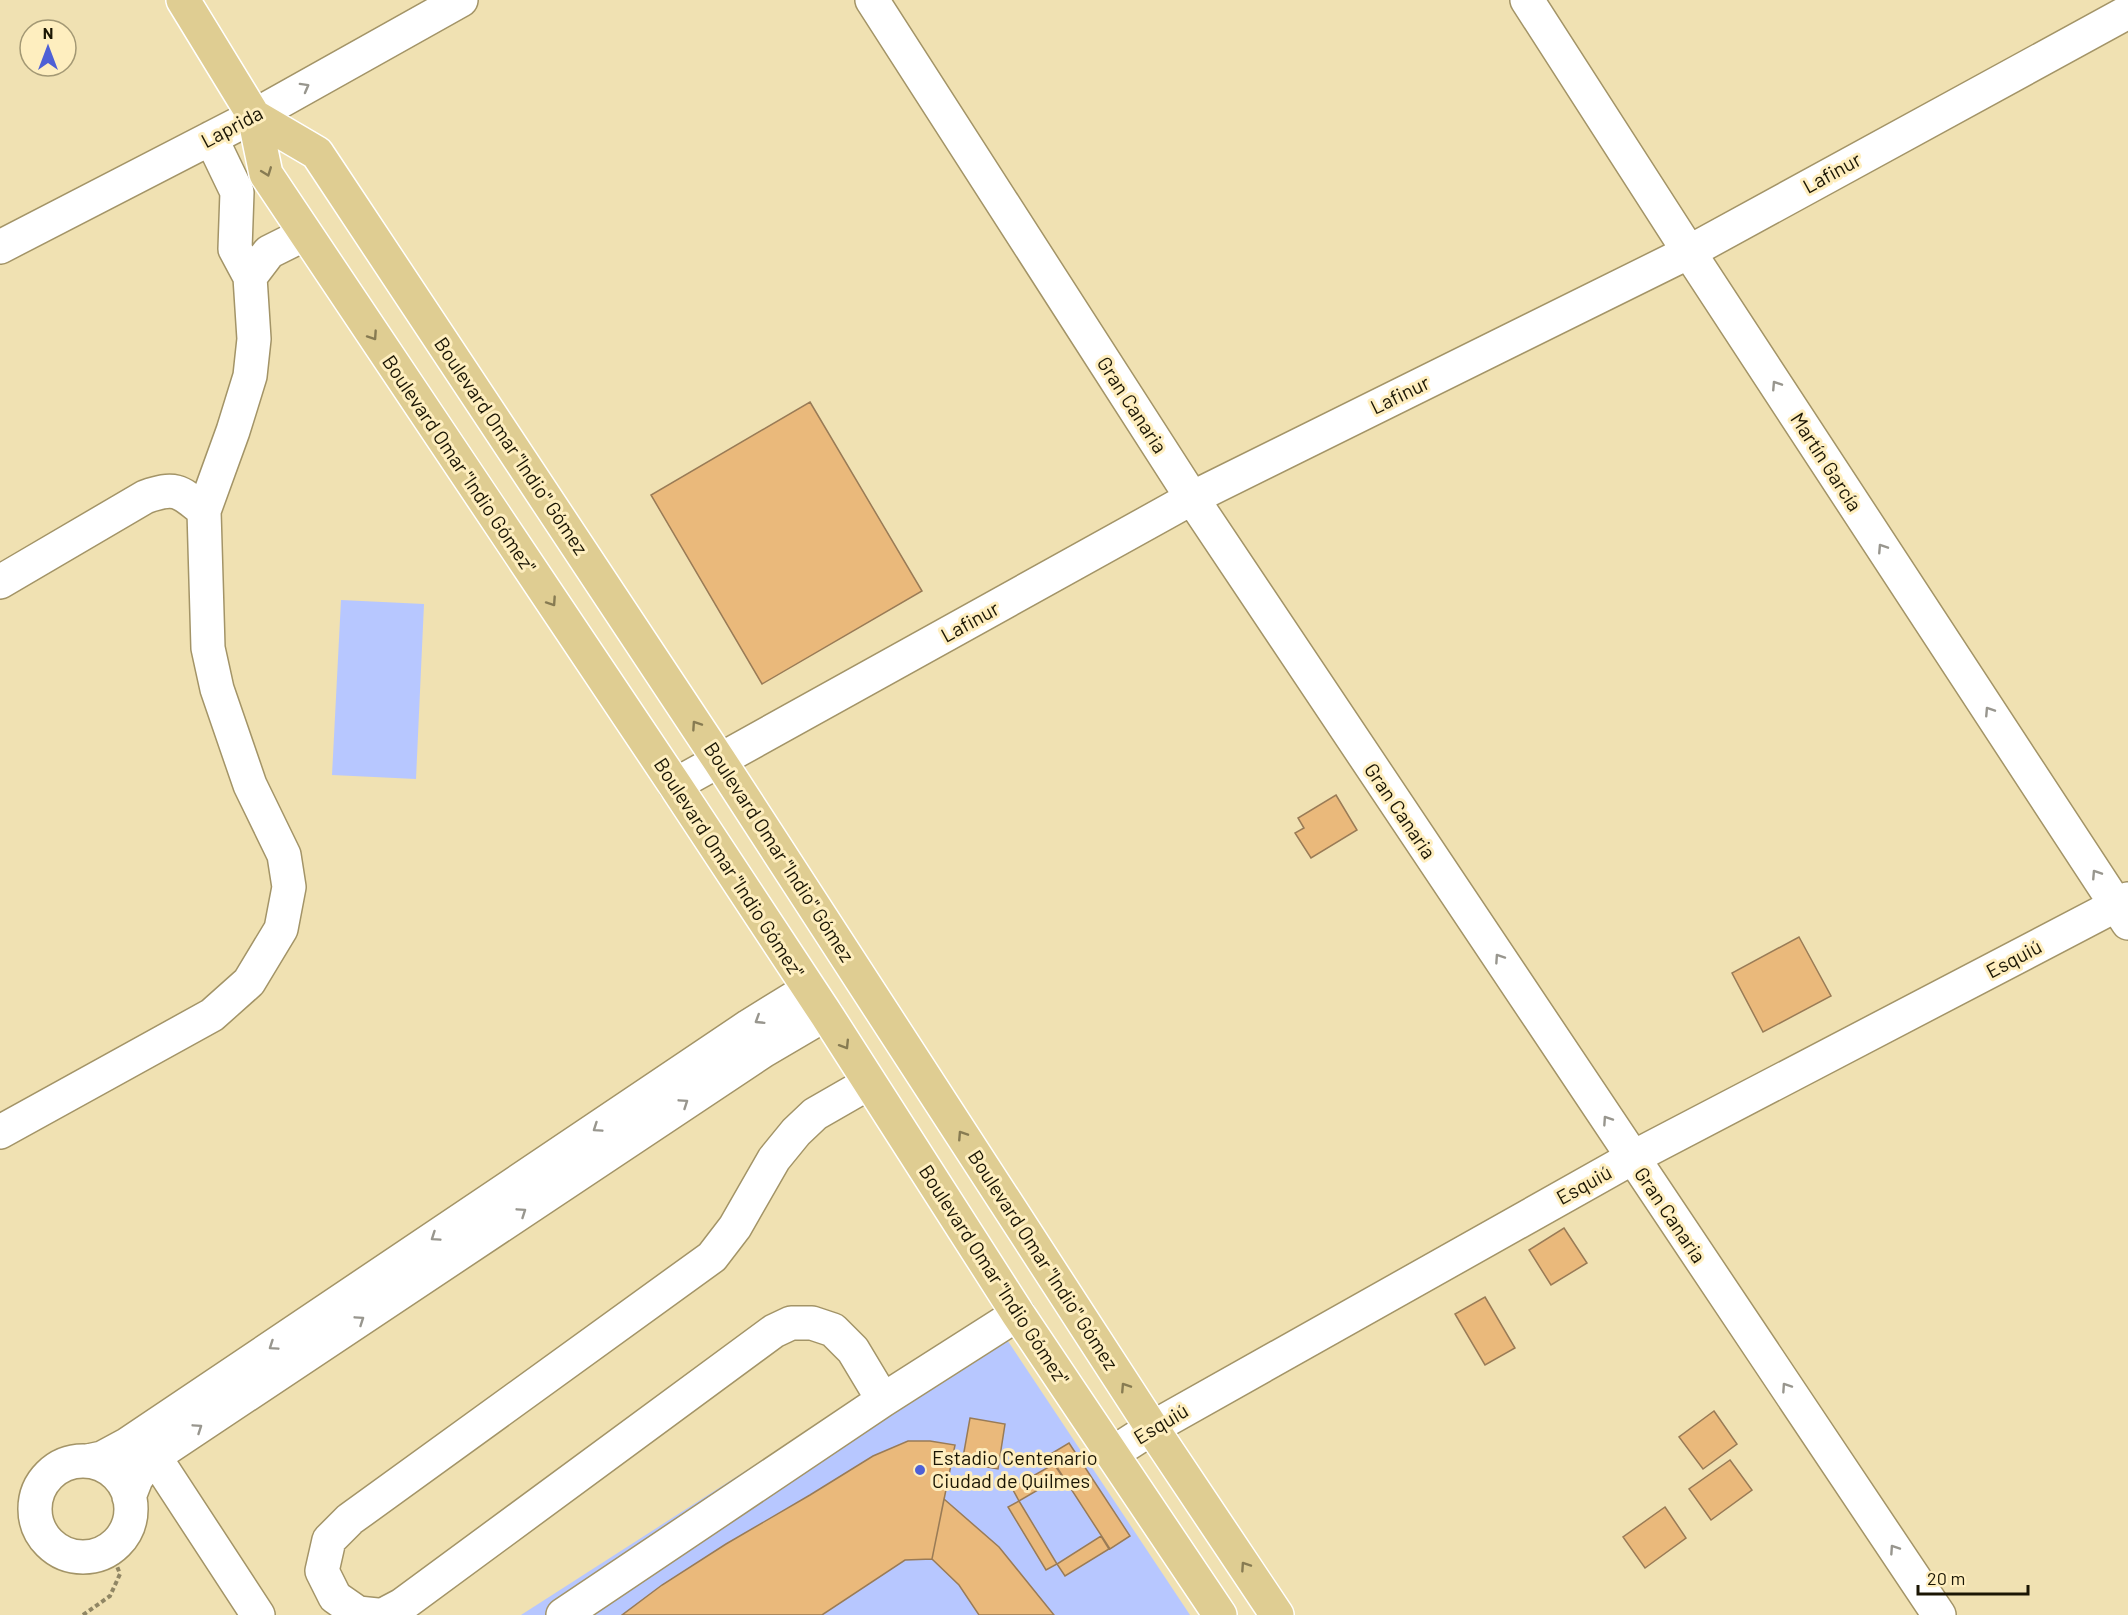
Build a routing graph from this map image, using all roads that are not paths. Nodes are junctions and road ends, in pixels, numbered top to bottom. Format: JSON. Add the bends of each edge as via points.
{"nodes":[{"id":1,"x":183,"y":0,"type":"edge"},
{"id":2,"x":461,"y":0,"type":"edge"},
{"id":3,"x":872,"y":0,"type":"edge"},
{"id":4,"x":1527,"y":0,"type":"edge"},
{"id":5,"x":2128,"y":12,"type":"edge"},
{"id":6,"x":254,"y":116,"type":"junction"},
{"id":7,"x":211,"y":138,"type":"junction"},
{"id":8,"x":305,"y":234,"type":"junction"},
{"id":9,"x":0,"y":247,"type":"edge"},
{"id":10,"x":1689,"y":252,"type":"junction"},
{"id":11,"x":250,"y":277,"type":"junction"},
{"id":12,"x":1192,"y":498,"type":"junction"},
{"id":13,"x":204,"y":511,"type":"junction"},
{"id":14,"x":0,"y":582,"type":"edge"},
{"id":15,"x":720,"y":760,"type":"junction"},
{"id":16,"x":675,"y":784,"type":"junction"},
{"id":17,"x":2124,"y":909,"type":"edge"},
{"id":18,"x":817,"y":1001,"type":"junction"},
{"id":19,"x":869,"y":1083,"type":"junction"},
{"id":20,"x":0,"y":1132,"type":"edge"},
{"id":21,"x":1632,"y":1158,"type":"junction"},
{"id":22,"x":1018,"y":1314,"type":"junction"},
{"id":23,"x":883,"y":1400,"type":"junction"},
{"id":24,"x":1152,"y":1428,"type":"junction"},
{"id":25,"x":147,"y":1446,"type":"junction"},
{"id":26,"x":1113,"y":1453,"type":"junction"},
{"id":27,"x":88,"y":1461,"type":"junction"},
{"id":28,"x":129,"y":1497,"type":"junction"},
{"id":29,"x":258,"y":1615,"type":"edge"},
{"id":30,"x":377,"y":1615,"type":"edge"},
{"id":31,"x":383,"y":1615,"type":"edge"},
{"id":32,"x":563,"y":1615,"type":"edge"},
{"id":33,"x":1220,"y":1615,"type":"edge"},
{"id":34,"x":1277,"y":1615,"type":"edge"},
{"id":35,"x":1939,"y":1615,"type":"edge"}],
"edges":[{"from":1,"to":6,"type":"main road"},
{"from":6,"to":2,"type":"street","name":"Laprida","one_way":true},
{"from":3,"to":12,"type":"street","name":"Gran Canaria"},
{"from":4,"to":10,"type":"street","name":"Martín García"},
{"from":5,"to":10,"type":"street","name":"Lafinur"},
{"from":6,"to":7,"type":"street","name":"Laprida"},
{"from":6,"to":8,"type":"main road","name":"Boulevard Omar \"Indio Gómez\"","one_way":true,"via":[[266,174]]},
{"from":15,"to":6,"type":"main road","name":"Boulevard Omar \"Indio\" Gómez","one_way":true,"via":[[317,153]]},
{"from":7,"to":9,"type":"street","name":"Laprida"},
{"from":7,"to":11,"type":"street","via":[[237,192],[235,249]]},
{"from":8,"to":11,"type":"street","via":[[269,252]]},
{"from":8,"to":16,"type":"main road","name":"Boulevard Omar \"Indio Gómez\"","one_way":true},
{"from":10,"to":12,"type":"street","name":"Lafinur"},
{"from":17,"to":10,"type":"street","name":"Martín García","one_way":true},
{"from":11,"to":13,"type":"street","via":[[254,339],[250,376]]},
{"from":12,"to":15,"type":"street","name":"Lafinur"},
{"from":21,"to":12,"type":"street","name":"Gran Canaria","one_way":true},
{"from":13,"to":14,"type":"street","via":[[184,494],[164,490],[145,497]]},
{"from":13,"to":20,"type":"street","via":[[208,648],[217,689],[250,785],[284,855],[289,887],[281,929],[249,982],[212,1015]]},
{"from":15,"to":16,"type":"street","name":"Lafinur"},
{"from":24,"to":15,"type":"main road","name":"Boulevard Omar \"Indio\" Gómez","one_way":true},
{"from":16,"to":18,"type":"main road","name":"Boulevard Omar \"Indio Gómez\""},
{"from":17,"to":21,"type":"street","name":"Esquiú"},
{"from":18,"to":19,"type":"main road","name":"Boulevard Omar \"Indio Gómez\"","one_way":true},
{"from":18,"to":25,"type":"street","via":[[749,1026]]},
{"from":19,"to":22,"type":"main road","name":"Boulevard Omar \"Indio Gómez\""},
{"from":19,"to":30,"type":"street","via":[[815,1114],[796,1132],[774,1159],[735,1227],[712,1257],[350,1519],[328,1540],[322,1571],[334,1597],[357,1612]]},
{"from":21,"to":24,"type":"street","name":"Esquiú"},
{"from":35,"to":21,"type":"street","name":"Gran Canaria","one_way":true},
{"from":22,"to":23,"type":"street"},
{"from":22,"to":26,"type":"main road","name":"Boulevard Omar \"Indio Gómez\""},
{"from":23,"to":31,"type":"street","via":[[853,1350],[833,1329],[791,1323],[774,1331],[402,1605]]},
{"from":23,"to":32,"type":"street"},
{"from":24,"to":26,"type":"street","name":"Esquiú"},
{"from":34,"to":24,"type":"main road","name":"Boulevard Omar \"Indio\" Gómez","one_way":true},
{"from":25,"to":27,"type":"street"},
{"from":25,"to":28,"type":"street"},
{"from":25,"to":29,"type":"street"},
{"from":26,"to":33,"type":"main road","name":"Boulevard Omar \"Indio Gómez\""},
{"from":27,"to":28,"type":"street","via":[[114,1473]]},
{"from":27,"to":28,"type":"street","via":[[60,1467],[40,1487],[35,1515],[46,1540],[56,1550],[84,1557],[110,1548],[128,1526]]}]}
